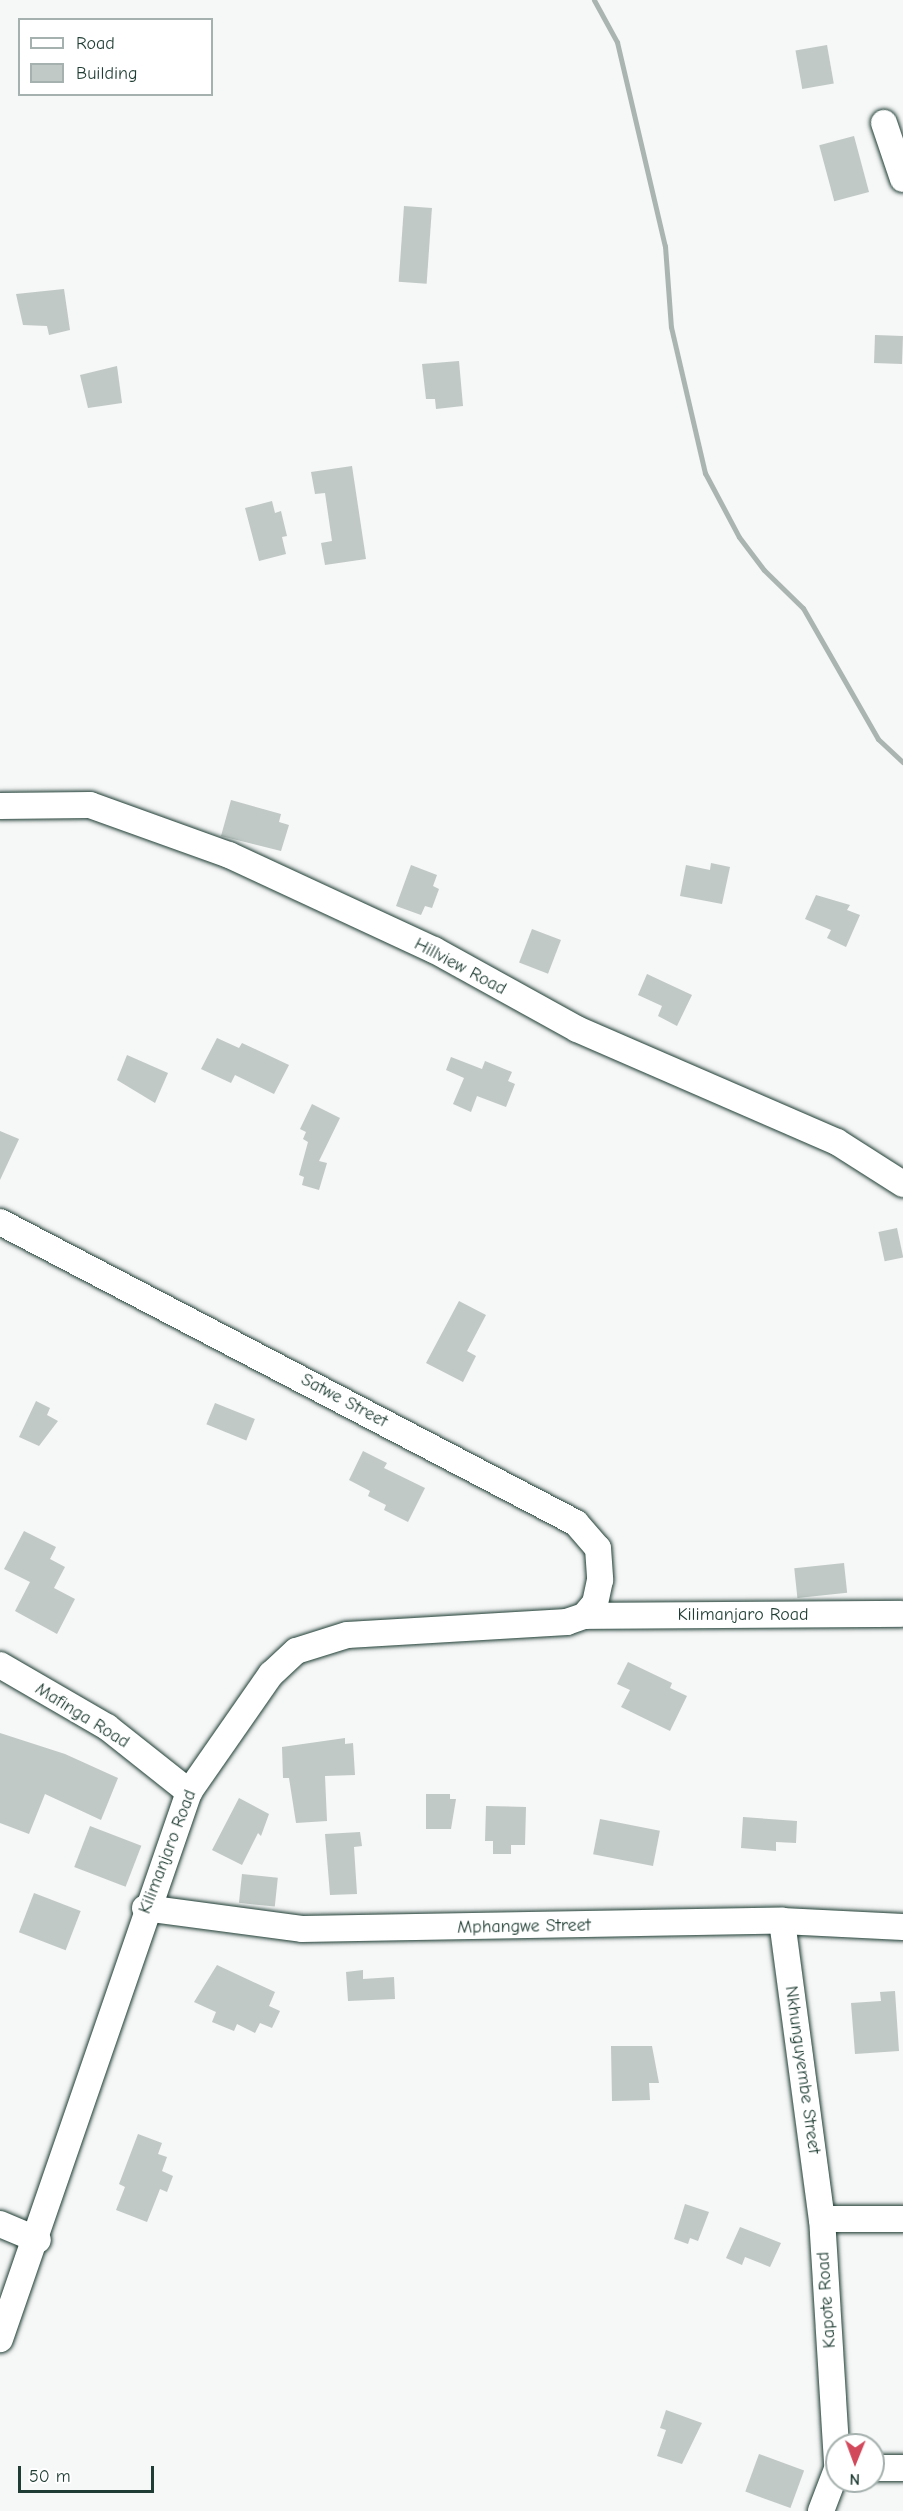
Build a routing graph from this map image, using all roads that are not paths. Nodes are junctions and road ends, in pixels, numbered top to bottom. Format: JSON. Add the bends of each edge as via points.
{"nodes":[{"id":1,"x":884,"y":123,"type":"dead end"},
{"id":2,"x":903,"y":179,"type":"edge"},
{"id":3,"x":0,"y":806,"type":"edge"},
{"id":4,"x":903,"y":1184,"type":"edge"},
{"id":5,"x":0,"y":1222,"type":"edge"},
{"id":6,"x":901,"y":1614,"type":"dead end"},
{"id":7,"x":576,"y":1619,"type":"junction"},
{"id":8,"x":0,"y":1665,"type":"edge"},
{"id":9,"x":189,"y":1792,"type":"junction"},
{"id":10,"x":146,"y":1908,"type":"junction"},
{"id":11,"x":782,"y":1921,"type":"junction"},
{"id":12,"x":903,"y":1927,"type":"edge"},
{"id":13,"x":822,"y":2219,"type":"junction"},
{"id":14,"x":903,"y":2219,"type":"edge"},
{"id":15,"x":0,"y":2224,"type":"edge"},
{"id":16,"x":38,"y":2240,"type":"junction"},
{"id":17,"x":0,"y":2339,"type":"edge"},
{"id":18,"x":835,"y":2433,"type":"edge"},
{"id":19,"x":885,"y":2468,"type":"edge"},
{"id":20,"x":903,"y":2468,"type":"edge"},
{"id":21,"x":828,"y":2493,"type":"edge"},
{"id":22,"x":821,"y":2511,"type":"edge"}],
"edges":[{"from":1,"to":2,"type":"street"},
{"from":3,"to":4,"type":"street","name":"Hillview Road","via":[[90,805],[229,855],[434,950],[577,1029],[837,1142]]},
{"from":5,"to":7,"type":"street","name":"Satwe Street","via":[[576,1523],[598,1548],[600,1580],[595,1603]]},
{"from":6,"to":7,"type":"street","name":"Kilimanjaro Road"},
{"from":7,"to":9,"type":"street","name":"Kilimanjaro Road","via":[[320,1640],[296,1651],[271,1674]]},
{"from":8,"to":9,"type":"street","name":"Mafinga Road","via":[[107,1727]]},
{"from":9,"to":10,"type":"street","name":"Kilimanjaro Road"},
{"from":10,"to":11,"type":"street","name":"Mphangwe Street","via":[[302,1929]]},
{"from":10,"to":16,"type":"street","name":"Kilimanjaro Road"},
{"from":11,"to":12,"type":"street","name":"Mphangwe Street"},
{"from":11,"to":13,"type":"street","name":"Nkhunguyembe Street"},
{"from":13,"to":14,"type":"street"},
{"from":13,"to":18,"type":"street","name":"Kapote Road"},
{"from":15,"to":16,"type":"street"},
{"from":16,"to":17,"type":"street","name":"Kilimanjaro Road"},
{"from":19,"to":20,"type":"street"},
{"from":21,"to":22,"type":"street"}]}
